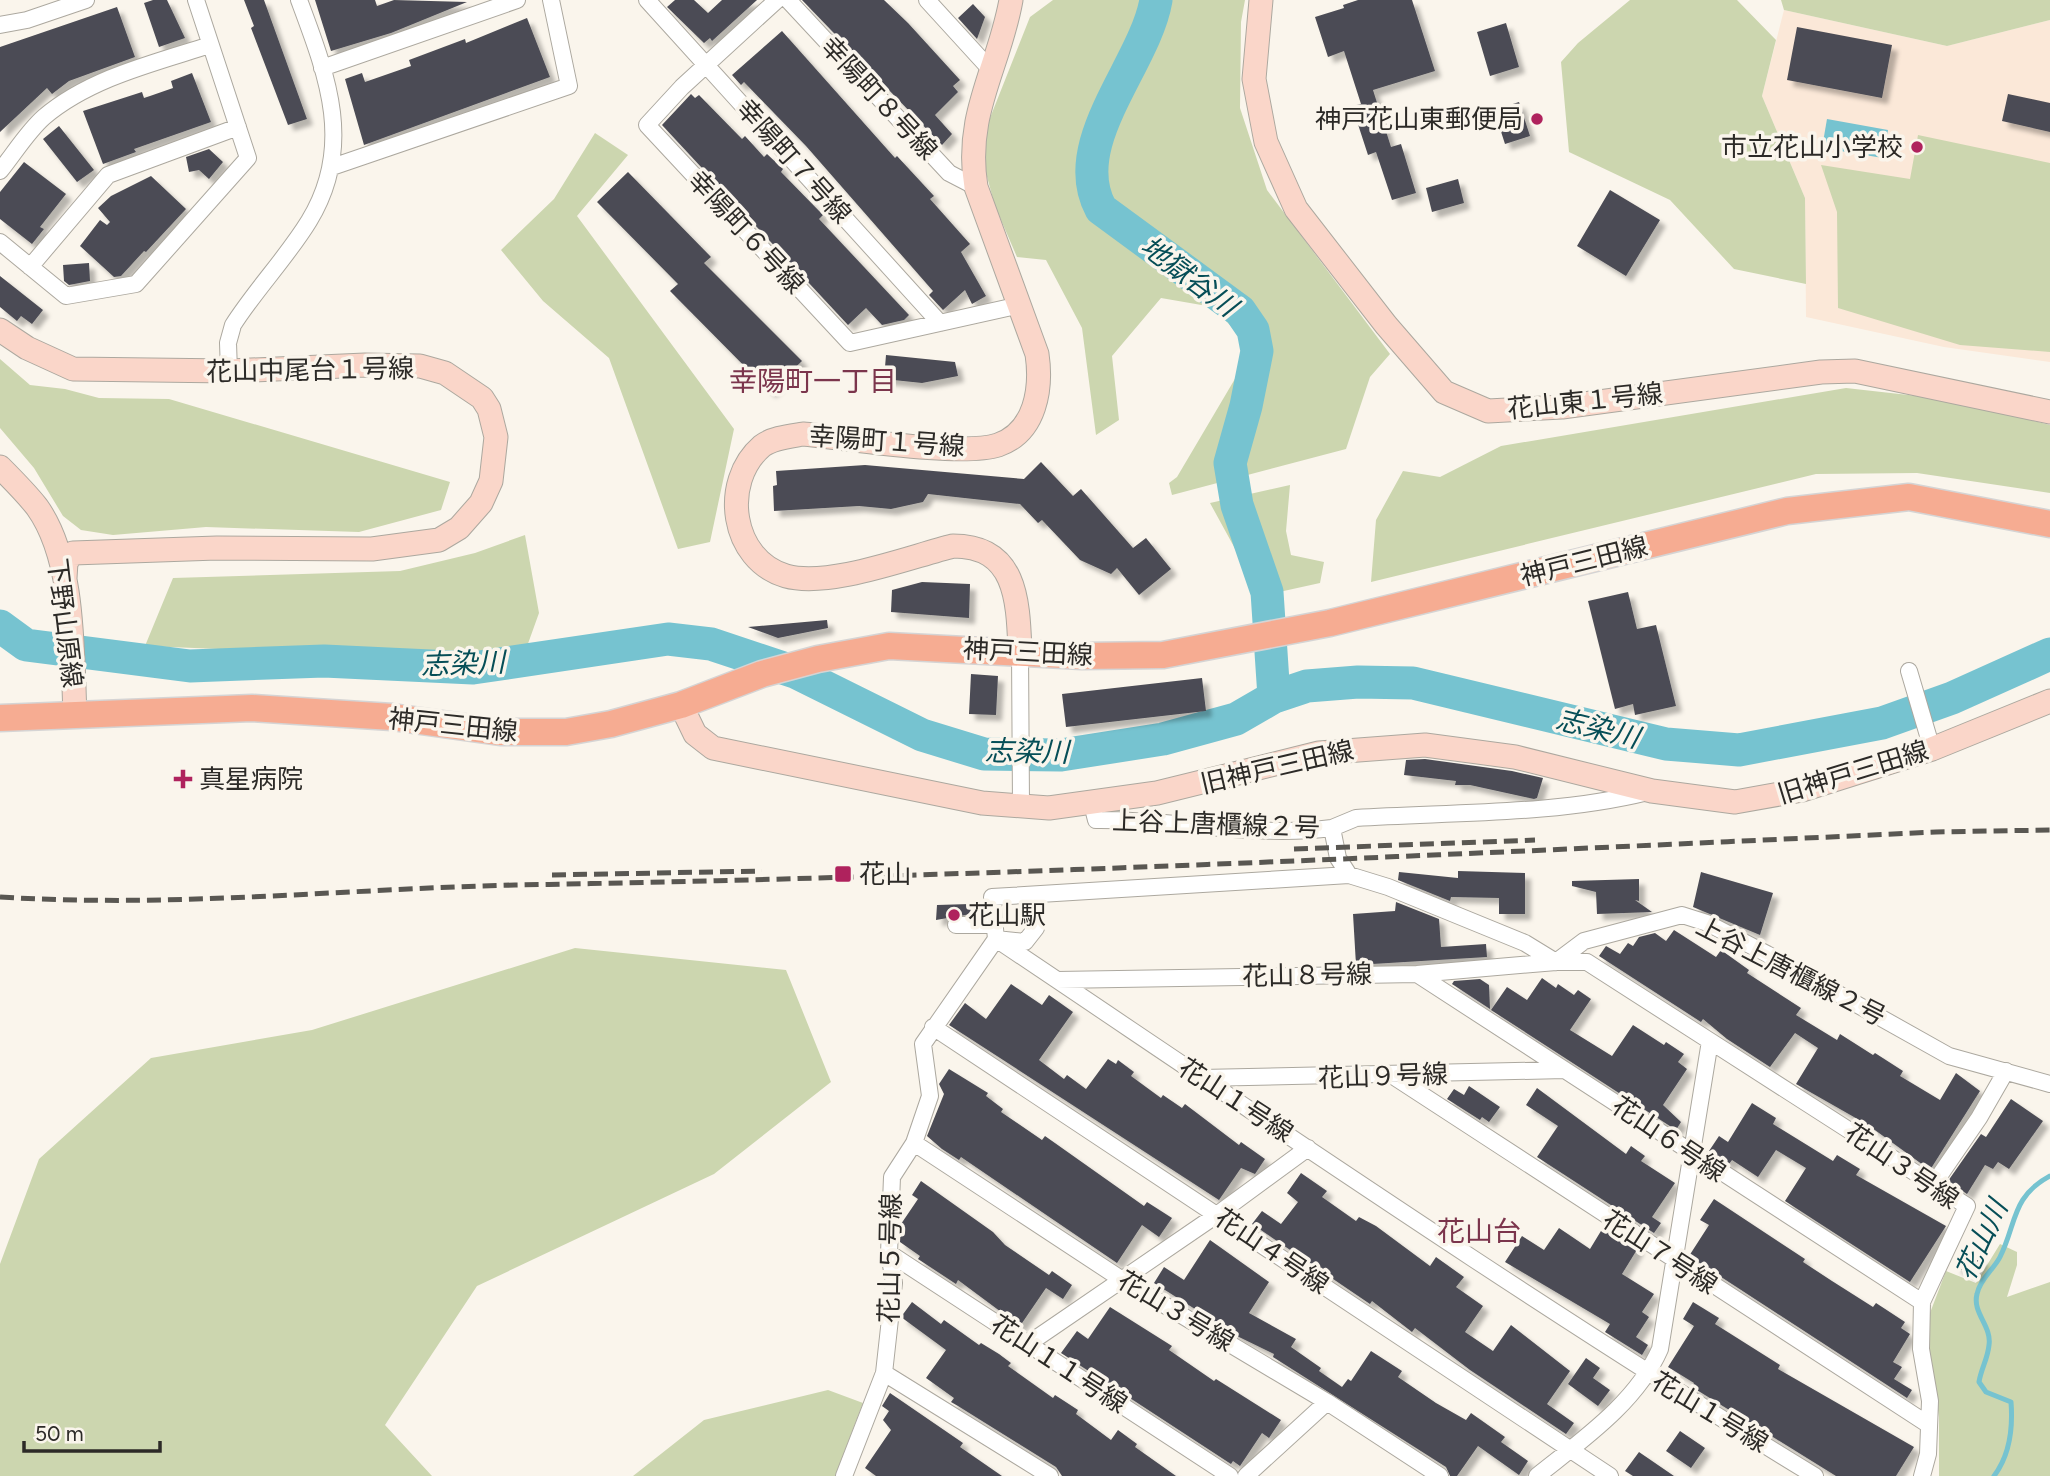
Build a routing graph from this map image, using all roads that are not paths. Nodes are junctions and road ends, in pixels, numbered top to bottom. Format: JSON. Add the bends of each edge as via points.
{"nodes":[{"id":1,"x":86,"y":0,"type":"edge"},
{"id":2,"x":196,"y":0,"type":"edge"},
{"id":3,"x":299,"y":0,"type":"edge"},
{"id":4,"x":517,"y":0,"type":"edge"},
{"id":5,"x":551,"y":0,"type":"edge"},
{"id":6,"x":647,"y":0,"type":"edge"},
{"id":7,"x":776,"y":0,"type":"edge"},
{"id":8,"x":788,"y":0,"type":"edge"},
{"id":9,"x":928,"y":0,"type":"edge"},
{"id":10,"x":1011,"y":0,"type":"edge"},
{"id":11,"x":1261,"y":0,"type":"edge"},
{"id":12,"x":0,"y":24,"type":"edge"},
{"id":13,"x":210,"y":45,"type":"junction"},
{"id":14,"x":706,"y":64,"type":"junction"},
{"id":15,"x":322,"y":68,"type":"junction"},
{"id":16,"x":990,"y":69,"type":"junction"},
{"id":17,"x":238,"y":127,"type":"junction"},
{"id":18,"x":331,"y":167,"type":"junction"},
{"id":19,"x":0,"y":172,"type":"edge"},
{"id":20,"x":976,"y":187,"type":"junction"},
{"id":21,"x":0,"y":242,"type":"edge"},
{"id":22,"x":30,"y":267,"type":"junction"},
{"id":23,"x":1020,"y":305,"type":"junction"},
{"id":24,"x":940,"y":323,"type":"junction"},
{"id":25,"x":0,"y":330,"type":"edge"},
{"id":26,"x":229,"y":372,"type":"junction"},
{"id":27,"x":2050,"y":412,"type":"edge"},
{"id":28,"x":0,"y":467,"type":"edge"},
{"id":29,"x":2050,"y":524,"type":"edge"},
{"id":30,"x":65,"y":578,"type":"junction"},
{"id":31,"x":1020,"y":651,"type":"junction"},
{"id":32,"x":1909,"y":671,"type":"dead end"},
{"id":33,"x":2050,"y":701,"type":"edge"},
{"id":34,"x":681,"y":705,"type":"junction"},
{"id":35,"x":75,"y":714,"type":"junction"},
{"id":36,"x":0,"y":718,"type":"edge"},
{"id":37,"x":1932,"y":748,"type":"junction"},
{"id":38,"x":1651,"y":791,"type":"junction"},
{"id":39,"x":1020,"y":795,"type":"junction"},
{"id":40,"x":1092,"y":804,"type":"junction"},
{"id":41,"x":1332,"y":828,"type":"junction"},
{"id":42,"x":1349,"y":875,"type":"junction"},
{"id":43,"x":1033,"y":897,"type":"junction"},
{"id":44,"x":956,"y":925,"type":"dead end"},
{"id":45,"x":994,"y":932,"type":"junction"},
{"id":46,"x":1556,"y":962,"type":"junction"},
{"id":47,"x":1416,"y":974,"type":"junction"},
{"id":48,"x":1057,"y":980,"type":"junction"},
{"id":49,"x":933,"y":1027,"type":"junction"},
{"id":50,"x":1710,"y":1041,"type":"junction"},
{"id":51,"x":1565,"y":1070,"type":"junction"},
{"id":52,"x":2006,"y":1071,"type":"junction"},
{"id":53,"x":1393,"y":1076,"type":"junction"},
{"id":54,"x":1201,"y":1078,"type":"junction"},
{"id":55,"x":2050,"y":1084,"type":"edge"},
{"id":56,"x":914,"y":1143,"type":"junction"},
{"id":57,"x":1308,"y":1148,"type":"junction"},
{"id":58,"x":1692,"y":1155,"type":"junction"},
{"id":59,"x":1933,"y":1185,"type":"junction"},
{"id":60,"x":1218,"y":1214,"type":"junction"},
{"id":61,"x":888,"y":1253,"type":"junction"},
{"id":62,"x":1677,"y":1264,"type":"junction"},
{"id":63,"x":1121,"y":1279,"type":"junction"},
{"id":64,"x":1922,"y":1303,"type":"junction"},
{"id":65,"x":1028,"y":1344,"type":"junction"},
{"id":66,"x":884,"y":1373,"type":"junction"},
{"id":67,"x":1649,"y":1375,"type":"junction"},
{"id":68,"x":1327,"y":1402,"type":"junction"},
{"id":69,"x":1929,"y":1425,"type":"junction"},
{"id":70,"x":1569,"y":1450,"type":"junction"},
{"id":71,"x":850,"y":1473,"type":"edge"},
{"id":72,"x":1051,"y":1476,"type":"edge"},
{"id":73,"x":1230,"y":1476,"type":"edge"},
{"id":74,"x":1246,"y":1476,"type":"edge"},
{"id":75,"x":1440,"y":1476,"type":"edge"},
{"id":76,"x":1537,"y":1476,"type":"edge"},
{"id":77,"x":1610,"y":1476,"type":"edge"},
{"id":78,"x":1815,"y":1476,"type":"edge"},
{"id":79,"x":1922,"y":1476,"type":"edge"}],
"edges":[{"from":1,"to":12,"type":"street"},
{"from":2,"to":13,"type":"street"},
{"from":3,"to":15,"type":"street"},
{"from":4,"to":15,"type":"street"},
{"from":5,"to":18,"type":"street","via":[[569,86]]},
{"from":6,"to":14,"type":"street","name":"幸陽町７号線"},
{"from":7,"to":14,"type":"street","name":"幸陽町６号線"},
{"from":8,"to":20,"type":"street","name":"幸陽町８号線","via":[[949,173]]},
{"from":9,"to":16,"type":"street"},
{"from":10,"to":16,"type":"street","name":"幸陽町１号線"},
{"from":11,"to":27,"type":"street","name":"花山東１号線","via":[[1254,79],[1266,142],[1296,209],[1444,391],[1488,411],[1562,407],[1855,371]]},
{"from":13,"to":17,"type":"street"},
{"from":13,"to":19,"type":"street","via":[[130,70],[79,95],[43,118]]},
{"from":14,"to":24,"type":"street","name":"幸陽町７号線"},
{"from":14,"to":24,"type":"street","name":"幸陽町６号線","via":[[647,125],[849,343]]},
{"from":15,"to":18,"type":"street","via":[[332,97],[335,148]]},
{"from":16,"to":20,"type":"street","name":"幸陽町１号線","via":[[974,126],[971,158]]},
{"from":17,"to":22,"type":"street","via":[[108,175]]},
{"from":17,"to":22,"type":"street","via":[[248,158],[136,284],[66,296]]},
{"from":18,"to":26,"type":"street","via":[[310,220],[233,325]]},
{"from":20,"to":23,"type":"street","name":"幸陽町１号線"},
{"from":21,"to":22,"type":"street"},
{"from":23,"to":24,"type":"street","name":"幸陽町６号線"},
{"from":23,"to":31,"type":"street","name":"幸陽町１号線","via":[[1041,377],[1034,408],[1012,437],[997,445],[973,448],[803,433],[782,438],[763,444],[752,458],[737,488],[736,505],[743,542],[769,567],[792,577],[827,579],[953,546],[981,550],[1002,565],[1012,582]]},
{"from":25,"to":26,"type":"street","name":"花山中尾台１号線","via":[[73,369]]},
{"from":26,"to":30,"type":"street","name":"花山中尾台１号線","via":[[365,365],[420,366],[445,373],[482,398],[489,409],[496,437],[491,481],[459,528],[425,544],[73,554],[66,562]]},
{"from":28,"to":30,"type":"street","name":"下野山原線","via":[[38,509]]},
{"from":29,"to":31,"type":"main road","name":"神戸三田線","via":[[1909,497],[1787,511],[1307,627],[1163,655]]},
{"from":30,"to":35,"type":"street","name":"下野山原線"},
{"from":31,"to":34,"type":"main road","name":"神戸三田線","via":[[889,646],[818,659]]},
{"from":31,"to":39,"type":"street","name":"幸陽町１号線"},
{"from":32,"to":37,"type":"street"},
{"from":33,"to":37,"type":"street","name":"旧神戸三田線"},
{"from":34,"to":35,"type":"main road","name":"神戸三田線","via":[[599,726],[533,733],[252,708]]},
{"from":34,"to":39,"type":"street","name":"旧神戸三田線","via":[[695,734],[713,748],[982,803]]},
{"from":35,"to":36,"type":"main road","name":"神戸三田線"},
{"from":37,"to":38,"type":"street","name":"旧神戸三田線","via":[[1802,790],[1758,799],[1711,800]]},
{"from":38,"to":40,"type":"street","name":"旧神戸三田線","via":[[1515,757],[1425,745],[1386,745],[1319,753],[1205,783]]},
{"from":38,"to":41,"type":"street","via":[[1530,808],[1356,818]]},
{"from":39,"to":40,"type":"street","name":"旧神戸三田線","via":[[1049,808]]},
{"from":40,"to":41,"type":"street","name":"上谷上唐櫃線２号","via":[[1096,820],[1298,832]]},
{"from":41,"to":42,"type":"street","name":"上谷上唐櫃線２号","via":[[1338,858]]},
{"from":42,"to":43,"type":"street"},
{"from":42,"to":46,"type":"street","via":[[1525,943]]},
{"from":43,"to":45,"type":"street","via":[[992,897]]},
{"from":43,"to":45,"type":"street","via":[[1036,928],[1025,943]]},
{"from":44,"to":45,"type":"street"},
{"from":45,"to":48,"type":"street","name":"花山１号線"},
{"from":45,"to":49,"type":"street","name":"花山５号線"},
{"from":46,"to":47,"type":"street","name":"花山８号線"},
{"from":46,"to":50,"type":"street","name":"花山３号線","via":[[1587,962]]},
{"from":46,"to":52,"type":"street","name":"上谷上唐櫃線２号","via":[[1584,941],[1682,915],[1767,954],[1949,1056]]},
{"from":47,"to":48,"type":"street","name":"花山８号線"},
{"from":47,"to":51,"type":"street","name":"花山６号線"},
{"from":48,"to":54,"type":"street","name":"花山１号線"},
{"from":49,"to":56,"type":"street","name":"花山５号線","via":[[923,1044],[930,1096]]},
{"from":49,"to":60,"type":"street","name":"花山４号線"},
{"from":50,"to":58,"type":"street"},
{"from":50,"to":59,"type":"street","name":"花山３号線"},
{"from":51,"to":53,"type":"street","name":"花山９号線"},
{"from":51,"to":58,"type":"street","name":"花山６号線"},
{"from":52,"to":55,"type":"street","name":"上谷上唐櫃線２号"},
{"from":52,"to":59,"type":"street"},
{"from":53,"to":54,"type":"street","name":"花山９号線"},
{"from":53,"to":62,"type":"street","name":"花山７号線"},
{"from":54,"to":57,"type":"street","name":"花山１号線"},
{"from":56,"to":61,"type":"street","name":"花山５号線","via":[[892,1177]]},
{"from":56,"to":63,"type":"street","name":"花山３号線"},
{"from":57,"to":60,"type":"street"},
{"from":57,"to":67,"type":"street","name":"花山１号線"},
{"from":58,"to":62,"type":"street"},
{"from":58,"to":64,"type":"street","name":"花山６号線"},
{"from":59,"to":64,"type":"street","name":"花山３号線","via":[[1967,1206]]},
{"from":60,"to":63,"type":"street"},
{"from":60,"to":70,"type":"street","name":"花山４号線"},
{"from":61,"to":65,"type":"street","name":"花山１１号線"},
{"from":61,"to":66,"type":"street","name":"花山５号線","via":[[894,1283]]},
{"from":62,"to":67,"type":"street","via":[[1660,1349]]},
{"from":62,"to":69,"type":"street","name":"花山７号線"},
{"from":63,"to":65,"type":"street"},
{"from":63,"to":68,"type":"street","name":"花山３号線"},
{"from":64,"to":69,"type":"street","name":"花山３号線","via":[[1921,1349],[1930,1401]]},
{"from":65,"to":73,"type":"street","name":"花山１１号線"},
{"from":66,"to":71,"type":"street","name":"花山５号線"},
{"from":66,"to":72,"type":"street"},
{"from":67,"to":70,"type":"street"},
{"from":67,"to":78,"type":"street","name":"花山１号線"},
{"from":68,"to":74,"type":"street"},
{"from":68,"to":75,"type":"street","name":"花山３号線"},
{"from":69,"to":79,"type":"street","name":"花山３号線"},
{"from":70,"to":76,"type":"street"},
{"from":70,"to":77,"type":"street","name":"花山４号線"}]}
